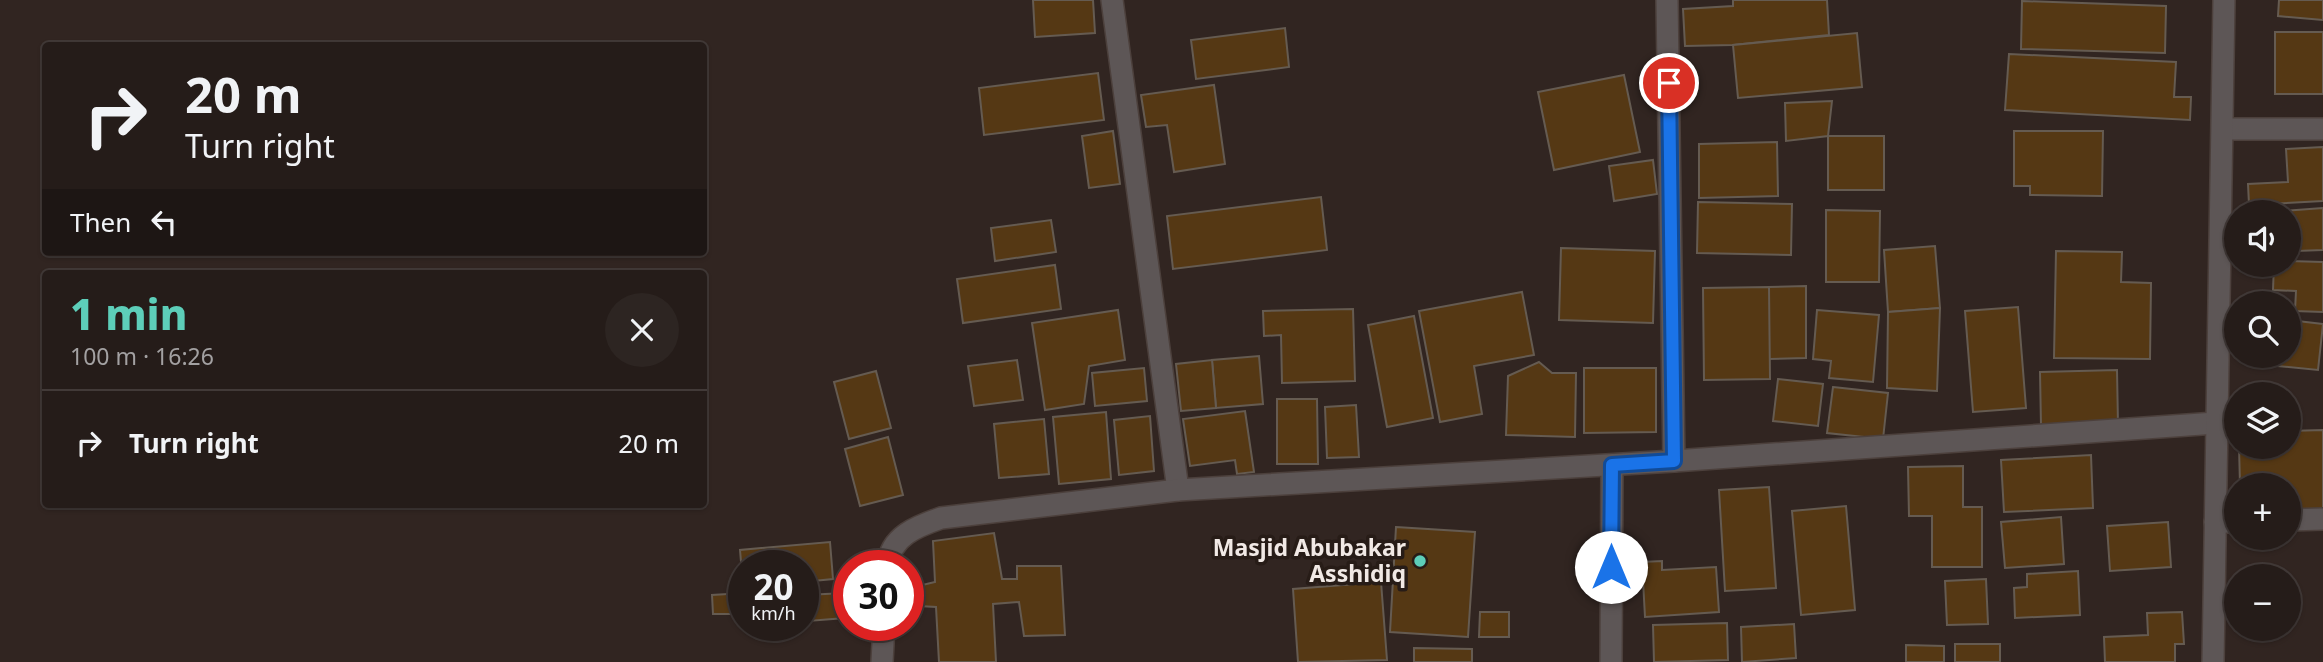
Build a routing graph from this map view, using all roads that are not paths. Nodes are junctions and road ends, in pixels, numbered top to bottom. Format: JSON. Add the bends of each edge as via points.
{"nodes":[{"id":1,"x":1112,"y":0,"type":"edge"},
{"id":2,"x":1667,"y":0,"type":"edge"},
{"id":3,"x":2224,"y":0,"type":"edge"},
{"id":4,"x":2223,"y":129,"type":"junction"},
{"id":5,"x":2323,"y":129,"type":"edge"},
{"id":6,"x":2216,"y":423,"type":"junction"},
{"id":7,"x":1674,"y":461,"type":"junction"},
{"id":8,"x":1612,"y":465,"type":"junction"},
{"id":9,"x":1178,"y":490,"type":"junction"},
{"id":10,"x":2323,"y":519,"type":"edge"},
{"id":11,"x":2301,"y":520,"type":"edge"},
{"id":12,"x":2215,"y":522,"type":"junction"},
{"id":13,"x":2224,"y":522,"type":"edge"},
{"id":14,"x":893,"y":550,"type":"edge"},
{"id":15,"x":883,"y":641,"type":"edge"},
{"id":16,"x":882,"y":662,"type":"edge"},
{"id":17,"x":1611,"y":662,"type":"edge"},
{"id":18,"x":2213,"y":662,"type":"edge"}],
"edges":[{"from":1,"to":9,"type":"street"},
{"from":2,"to":7,"type":"street"},
{"from":3,"to":4,"type":"street"},
{"from":4,"to":5,"type":"street"},
{"from":4,"to":6,"type":"street"},
{"from":6,"to":7,"type":"street"},
{"from":6,"to":12,"type":"street"},
{"from":7,"to":8,"type":"street"},
{"from":8,"to":9,"type":"street"},
{"from":8,"to":17,"type":"street"},
{"from":9,"to":14,"type":"street","via":[[941,518],[910,529]]},
{"from":10,"to":11,"type":"street"},
{"from":12,"to":13,"type":"street"},
{"from":12,"to":18,"type":"street"},
{"from":15,"to":16,"type":"street"}]}
